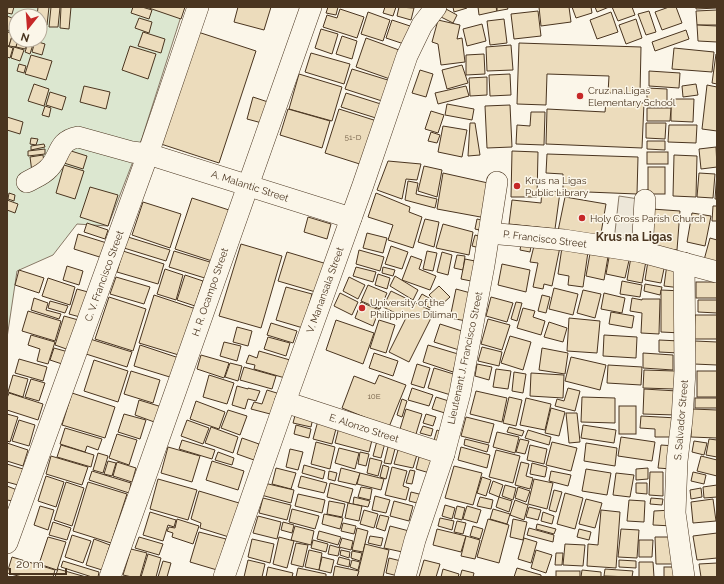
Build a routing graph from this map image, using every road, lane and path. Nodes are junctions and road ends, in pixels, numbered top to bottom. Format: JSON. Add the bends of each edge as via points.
{"nodes":[{"id":1,"x":198,"y":7,"type":"edge"},
{"id":2,"x":311,"y":7,"type":"edge"},
{"id":3,"x":436,"y":7,"type":"edge"},
{"id":4,"x":148,"y":154,"type":"junction"},
{"id":5,"x":27,"y":182,"type":"dead end"},
{"id":6,"x":497,"y":182,"type":"dead end"},
{"id":7,"x":248,"y":184,"type":"junction"},
{"id":8,"x":645,"y":200,"type":"dead end"},
{"id":9,"x":351,"y":218,"type":"junction"},
{"id":10,"x":489,"y":233,"type":"junction"},
{"id":11,"x":642,"y":252,"type":"junction"},
{"id":12,"x":684,"y":263,"type":"junction"},
{"id":13,"x":717,"y":272,"type":"edge"},
{"id":14,"x":284,"y":402,"type":"junction"},
{"id":15,"x":444,"y":454,"type":"junction"},
{"id":16,"x":7,"y":543,"type":"edge"},
{"id":17,"x":110,"y":577,"type":"edge"},
{"id":18,"x":224,"y":577,"type":"edge"},
{"id":19,"x":405,"y":577,"type":"edge"},
{"id":20,"x":684,"y":577,"type":"edge"}],
"edges":[{"from":1,"to":4,"type":"street","name":"C. V. Francisco Street"},
{"from":2,"to":7,"type":"street","name":"H. R. Ocampo Street"},
{"from":3,"to":9,"type":"street","name":"V. Manansala Street","via":[[422,25],[407,56]]},
{"from":4,"to":5,"type":"street","name":"A. Malantic Street","via":[[78,137],[69,139],[62,145],[50,167]]},
{"from":4,"to":7,"type":"street","name":"A. Malantic Street"},
{"from":4,"to":16,"type":"street","name":"C. V. Francisco Street"},
{"from":6,"to":10,"type":"street","name":"Lieutenant J. Francisco Street"},
{"from":7,"to":9,"type":"street","name":"A. Malantic Street"},
{"from":7,"to":17,"type":"street","name":"H. R. Ocampo Street"},
{"from":8,"to":11,"type":"street"},
{"from":9,"to":14,"type":"street","name":"V. Manansala Street"},
{"from":10,"to":11,"type":"street","name":"P. Francisco Street","via":[[564,240]]},
{"from":10,"to":15,"type":"street","name":"Lieutenant J. Francisco Street","via":[[460,393]]},
{"from":11,"to":12,"type":"street","name":"P. Francisco Street"},
{"from":12,"to":13,"type":"street","name":"P. Francisco Street"},
{"from":12,"to":20,"type":"street","name":"S. Salvador Street","via":[[685,370],[675,513]]},
{"from":14,"to":15,"type":"street","name":"E. Alonzo Street"},
{"from":14,"to":18,"type":"street","name":"V. Manansala Street"},
{"from":15,"to":19,"type":"street","name":"Lieutenant J. Francisco Street"}]}
